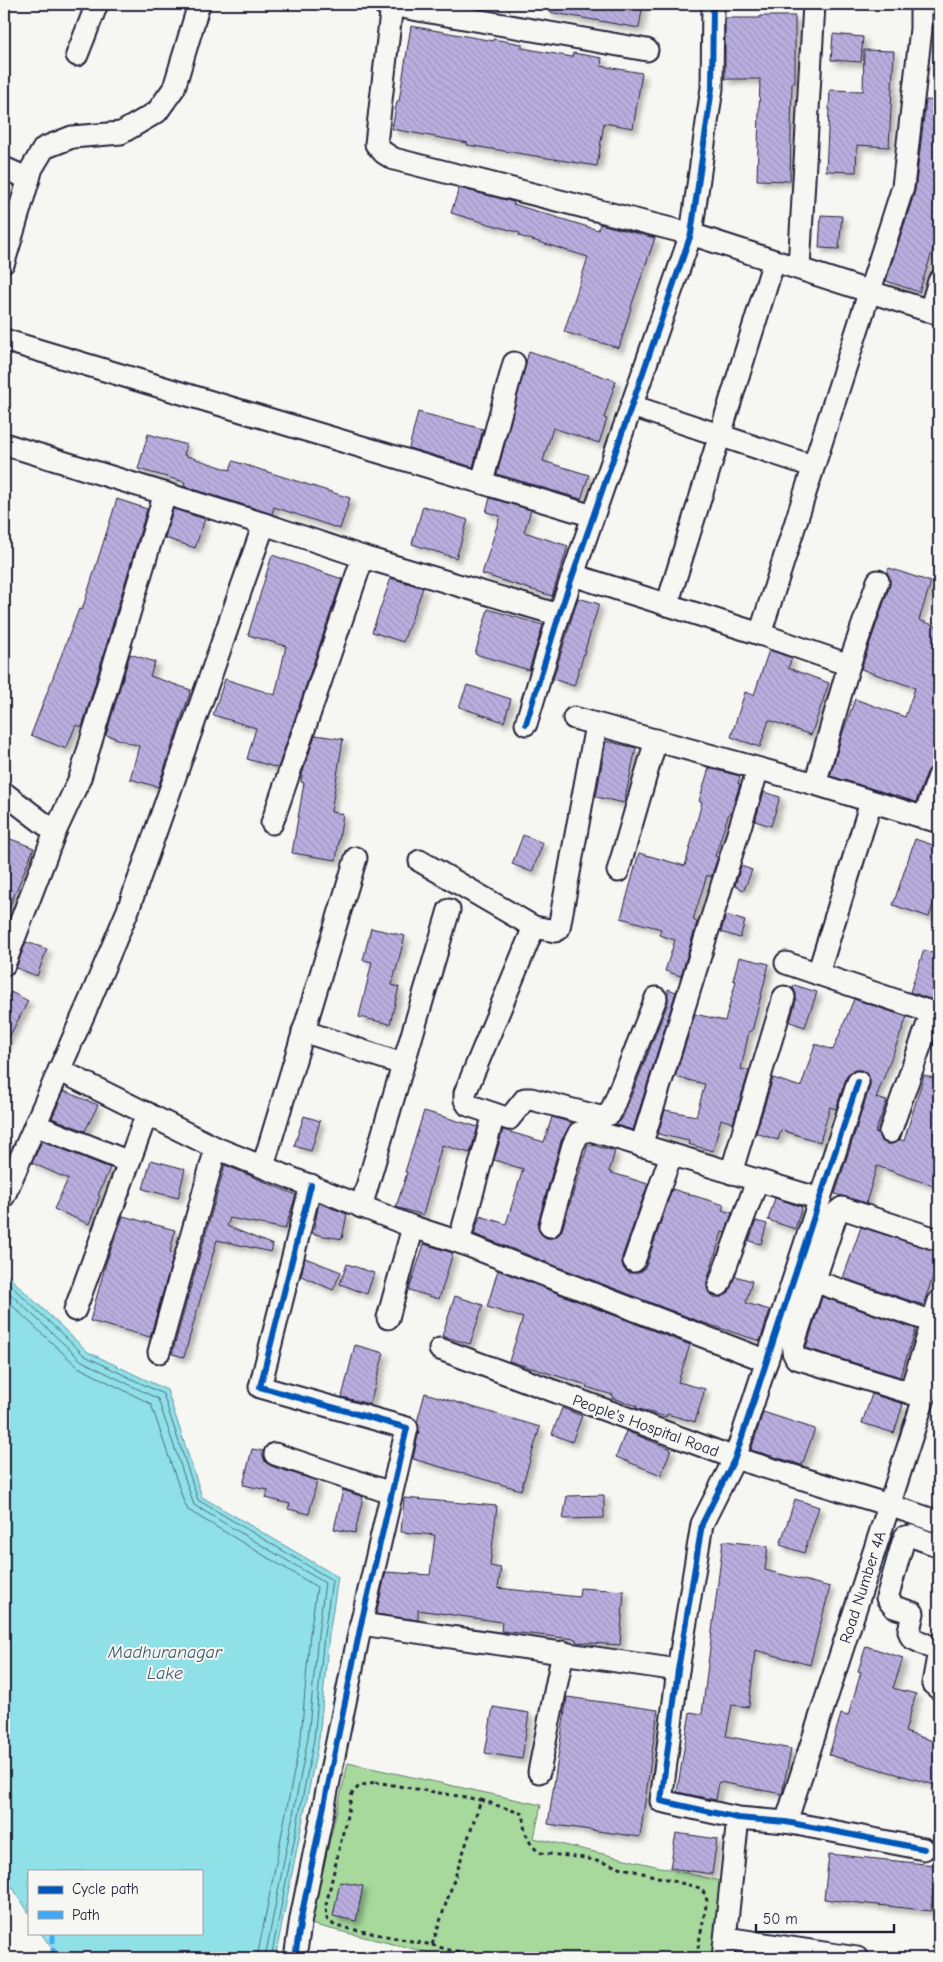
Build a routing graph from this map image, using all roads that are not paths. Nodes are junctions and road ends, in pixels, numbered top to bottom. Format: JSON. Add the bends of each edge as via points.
{"nodes":[{"id":1,"x":97,"y":4,"type":"edge"},
{"id":2,"x":199,"y":4,"type":"edge"},
{"id":3,"x":389,"y":4,"type":"edge"},
{"id":4,"x":713,"y":4,"type":"edge"},
{"id":5,"x":814,"y":4,"type":"edge"},
{"id":6,"x":921,"y":4,"type":"edge"},
{"id":7,"x":647,"y":50,"type":"dead end"},
{"id":8,"x":77,"y":55,"type":"dead end"},
{"id":9,"x":4,"y":168,"type":"edge"},
{"id":10,"x":29,"y":179,"type":"junction"},
{"id":11,"x":691,"y":234,"type":"junction"},
{"id":12,"x":4,"y":262,"type":"edge"},
{"id":13,"x":774,"y":262,"type":"junction"},
{"id":14,"x":800,"y":268,"type":"junction"},
{"id":15,"x":939,"y":281,"type":"edge"},
{"id":16,"x":869,"y":290,"type":"junction"},
{"id":17,"x":934,"y":312,"type":"edge"},
{"id":18,"x":4,"y":340,"type":"edge"},
{"id":19,"x":514,"y":363,"type":"dead end"},
{"id":20,"x":632,"y":406,"type":"junction"},
{"id":21,"x":719,"y":434,"type":"junction"},
{"id":22,"x":4,"y":444,"type":"edge"},
{"id":23,"x":812,"y":466,"type":"junction"},
{"id":24,"x":482,"y":482,"type":"junction"},
{"id":25,"x":165,"y":493,"type":"junction"},
{"id":26,"x":593,"y":516,"type":"junction"},
{"id":27,"x":264,"y":524,"type":"junction"},
{"id":28,"x":363,"y":557,"type":"junction"},
{"id":29,"x":573,"y":575,"type":"junction"},
{"id":30,"x":878,"y":581,"type":"dead end"},
{"id":31,"x":667,"y":605,"type":"junction"},
{"id":32,"x":559,"y":615,"type":"junction"},
{"id":33,"x":760,"y":634,"type":"junction"},
{"id":34,"x":849,"y":665,"type":"junction"},
{"id":35,"x":574,"y":718,"type":"dead end"},
{"id":36,"x":526,"y":724,"type":"dead end"},
{"id":37,"x":596,"y":725,"type":"junction"},
{"id":38,"x":656,"y":740,"type":"junction"},
{"id":39,"x":758,"y":769,"type":"junction"},
{"id":40,"x":939,"y":776,"type":"edge"},
{"id":41,"x":815,"y":784,"type":"junction"},
{"id":42,"x":4,"y":793,"type":"edge"},
{"id":43,"x":871,"y":802,"type":"junction"},
{"id":44,"x":932,"y":820,"type":"edge"},
{"id":45,"x":272,"y":823,"type":"dead end"},
{"id":46,"x":55,"y":832,"type":"junction"},
{"id":47,"x":356,"y":858,"type":"dead end"},
{"id":48,"x":420,"y":861,"type":"dead end"},
{"id":49,"x":618,"y":871,"type":"dead end"},
{"id":50,"x":448,"y":910,"type":"dead end"},
{"id":51,"x":534,"y":927,"type":"junction"},
{"id":52,"x":786,"y":963,"type":"dead end"},
{"id":53,"x":4,"y":965,"type":"edge"},
{"id":54,"x":818,"y":974,"type":"junction"},
{"id":55,"x":784,"y":997,"type":"dead end"},
{"id":56,"x":656,"y":998,"type":"dead end"},
{"id":57,"x":936,"y":1014,"type":"edge"},
{"id":58,"x":303,"y":1031,"type":"junction"},
{"id":59,"x":402,"y":1064,"type":"junction"},
{"id":60,"x":59,"y":1070,"type":"junction"},
{"id":61,"x":858,"y":1082,"type":"dead end"},
{"id":62,"x":147,"y":1113,"type":"junction"},
{"id":63,"x":494,"y":1114,"type":"junction"},
{"id":64,"x":35,"y":1125,"type":"junction"},
{"id":65,"x":890,"y":1132,"type":"dead end"},
{"id":66,"x":641,"y":1146,"type":"junction"},
{"id":67,"x":216,"y":1148,"type":"junction"},
{"id":68,"x":671,"y":1155,"type":"junction"},
{"id":69,"x":129,"y":1162,"type":"junction"},
{"id":70,"x":263,"y":1166,"type":"junction"},
{"id":71,"x":731,"y":1173,"type":"junction"},
{"id":72,"x":757,"y":1181,"type":"junction"},
{"id":73,"x":311,"y":1185,"type":"junction"},
{"id":74,"x":4,"y":1196,"type":"edge"},
{"id":75,"x":820,"y":1200,"type":"junction"},
{"id":76,"x":361,"y":1207,"type":"junction"},
{"id":77,"x":550,"y":1226,"type":"dead end"},
{"id":78,"x":413,"y":1227,"type":"junction"},
{"id":79,"x":939,"y":1240,"type":"edge"},
{"id":80,"x":459,"y":1242,"type":"junction"},
{"id":81,"x":634,"y":1261,"type":"dead end"},
{"id":82,"x":814,"y":1281,"type":"junction"},
{"id":83,"x":719,"y":1285,"type":"dead end"},
{"id":84,"x":939,"y":1301,"type":"edge"},
{"id":85,"x":75,"y":1310,"type":"dead end"},
{"id":86,"x":388,"y":1318,"type":"dead end"},
{"id":87,"x":936,"y":1322,"type":"edge"},
{"id":88,"x":440,"y":1349,"type":"dead end"},
{"id":89,"x":159,"y":1352,"type":"dead end"},
{"id":90,"x":939,"y":1352,"type":"edge"},
{"id":91,"x":766,"y":1361,"type":"junction"},
{"id":92,"x":917,"y":1395,"type":"junction"},
{"id":93,"x":275,"y":1454,"type":"dead end"},
{"id":94,"x":734,"y":1458,"type":"junction"},
{"id":95,"x":392,"y":1493,"type":"junction"},
{"id":96,"x":889,"y":1505,"type":"junction"},
{"id":97,"x":939,"y":1522,"type":"edge"},
{"id":98,"x":939,"y":1546,"type":"edge"},
{"id":99,"x":361,"y":1624,"type":"junction"},
{"id":100,"x":939,"y":1650,"type":"edge"},
{"id":101,"x":563,"y":1652,"type":"junction"},
{"id":102,"x":678,"y":1670,"type":"junction"},
{"id":103,"x":939,"y":1689,"type":"edge"},
{"id":104,"x":539,"y":1772,"type":"dead end"},
{"id":105,"x":738,"y":1818,"type":"junction"},
{"id":106,"x":786,"y":1822,"type":"junction"},
{"id":107,"x":924,"y":1849,"type":"dead end"},
{"id":108,"x":725,"y":1948,"type":"edge"},
{"id":109,"x":295,"y":1958,"type":"edge"},
{"id":110,"x":857,"y":1958,"type":"edge"}],
"edges":[{"from":1,"to":8,"type":"street"},
{"from":2,"to":10,"type":"street","via":[[174,88],[157,112],[122,133],[72,137],[44,148]]},
{"from":3,"to":7,"type":"street"},
{"from":3,"to":11,"type":"street","via":[[376,144],[384,152],[394,159]]},
{"from":4,"to":11,"type":"street","via":[[712,88]]},
{"from":5,"to":14,"type":"street"},
{"from":6,"to":16,"type":"street","via":[[903,187]]},
{"from":9,"to":10,"type":"street"},
{"from":10,"to":12,"type":"street"},
{"from":11,"to":13,"type":"street"},
{"from":11,"to":20,"type":"street"},
{"from":13,"to":14,"type":"street"},
{"from":13,"to":21,"type":"street"},
{"from":14,"to":16,"type":"street"},
{"from":15,"to":17,"type":"street"},
{"from":16,"to":17,"type":"street"},
{"from":16,"to":23,"type":"street"},
{"from":18,"to":24,"type":"street"},
{"from":19,"to":24,"type":"street"},
{"from":20,"to":21,"type":"street"},
{"from":20,"to":26,"type":"street"},
{"from":21,"to":23,"type":"street"},
{"from":21,"to":31,"type":"street"},
{"from":22,"to":25,"type":"street"},
{"from":23,"to":33,"type":"street"},
{"from":24,"to":26,"type":"street"},
{"from":25,"to":27,"type":"street"},
{"from":25,"to":46,"type":"street","via":[[80,778]]},
{"from":26,"to":29,"type":"street"},
{"from":27,"to":28,"type":"street"},
{"from":27,"to":60,"type":"street","via":[[128,910]]},
{"from":28,"to":32,"type":"street"},
{"from":28,"to":45,"type":"street"},
{"from":29,"to":31,"type":"street"},
{"from":29,"to":32,"type":"street"},
{"from":30,"to":34,"type":"street"},
{"from":31,"to":33,"type":"street"},
{"from":32,"to":36,"type":"street"},
{"from":33,"to":34,"type":"street"},
{"from":34,"to":41,"type":"street"},
{"from":35,"to":37,"type":"street"},
{"from":37,"to":38,"type":"street"},
{"from":37,"to":51,"type":"street","via":[[559,928]]},
{"from":38,"to":39,"type":"street"},
{"from":38,"to":49,"type":"street"},
{"from":39,"to":41,"type":"street"},
{"from":39,"to":66,"type":"street"},
{"from":40,"to":44,"type":"street"},
{"from":41,"to":43,"type":"street"},
{"from":42,"to":46,"type":"street"},
{"from":43,"to":44,"type":"street"},
{"from":43,"to":54,"type":"street"},
{"from":46,"to":53,"type":"street"},
{"from":47,"to":58,"type":"street"},
{"from":48,"to":51,"type":"street"},
{"from":50,"to":59,"type":"street"},
{"from":51,"to":63,"type":"street","via":[[465,1093],[464,1100],[468,1105]]},
{"from":52,"to":54,"type":"street"},
{"from":54,"to":57,"type":"street"},
{"from":55,"to":71,"type":"street"},
{"from":56,"to":63,"type":"street","via":[[610,1114],[600,1117],[525,1099],[509,1119]]},
{"from":57,"to":65,"type":"street"},
{"from":58,"to":59,"type":"street"},
{"from":58,"to":70,"type":"street"},
{"from":59,"to":76,"type":"street"},
{"from":60,"to":62,"type":"street"},
{"from":60,"to":64,"type":"street"},
{"from":61,"to":75,"type":"street"},
{"from":62,"to":67,"type":"street"},
{"from":62,"to":69,"type":"street"},
{"from":63,"to":80,"type":"street"},
{"from":64,"to":69,"type":"street"},
{"from":64,"to":74,"type":"street"},
{"from":66,"to":68,"type":"street"},
{"from":66,"to":77,"type":"street","via":[[590,1130],[579,1133]]},
{"from":67,"to":70,"type":"street"},
{"from":67,"to":89,"type":"street"},
{"from":68,"to":71,"type":"street"},
{"from":68,"to":81,"type":"street"},
{"from":69,"to":85,"type":"street"},
{"from":70,"to":73,"type":"street"},
{"from":71,"to":72,"type":"street"},
{"from":72,"to":75,"type":"street"},
{"from":72,"to":83,"type":"street"},
{"from":73,"to":76,"type":"street"},
{"from":73,"to":95,"type":"street","via":[[260,1387],[407,1428]]},
{"from":75,"to":91,"type":"street"},
{"from":76,"to":78,"type":"street"},
{"from":78,"to":80,"type":"street"},
{"from":78,"to":86,"type":"street"},
{"from":79,"to":82,"type":"street","via":[[842,1208],[837,1212]]},
{"from":80,"to":91,"type":"street"},
{"from":82,"to":87,"type":"street"},
{"from":82,"to":92,"type":"street","via":[[793,1346],[796,1358]]},
{"from":84,"to":87,"type":"street"},
{"from":87,"to":92,"type":"street"},
{"from":88,"to":94,"type":"street","name":"People's Hospital Road"},
{"from":90,"to":92,"type":"street","name":"Road Number 4A"},
{"from":91,"to":94,"type":"street"},
{"from":92,"to":96,"type":"street","name":"Road Number 4A"},
{"from":93,"to":95,"type":"street"},
{"from":94,"to":96,"type":"street","name":"People's Hospital Road"},
{"from":94,"to":102,"type":"street","via":[[702,1524]]},
{"from":95,"to":99,"type":"street"},
{"from":96,"to":97,"type":"street","name":"People's Hospital Road"},
{"from":96,"to":106,"type":"street","name":"Road Number 4A"},
{"from":98,"to":100,"type":"street","via":[[912,1536],[906,1537],[887,1598],[894,1607],[913,1613],[909,1631],[912,1638]]},
{"from":99,"to":101,"type":"street"},
{"from":99,"to":109,"type":"street"},
{"from":100,"to":103,"type":"street","via":[[932,1678]]},
{"from":101,"to":102,"type":"street"},
{"from":101,"to":104,"type":"street"},
{"from":102,"to":105,"type":"street","via":[[661,1801]]},
{"from":105,"to":106,"type":"street"},
{"from":105,"to":108,"type":"street"},
{"from":106,"to":107,"type":"street"},
{"from":108,"to":110,"type":"street"}]}
